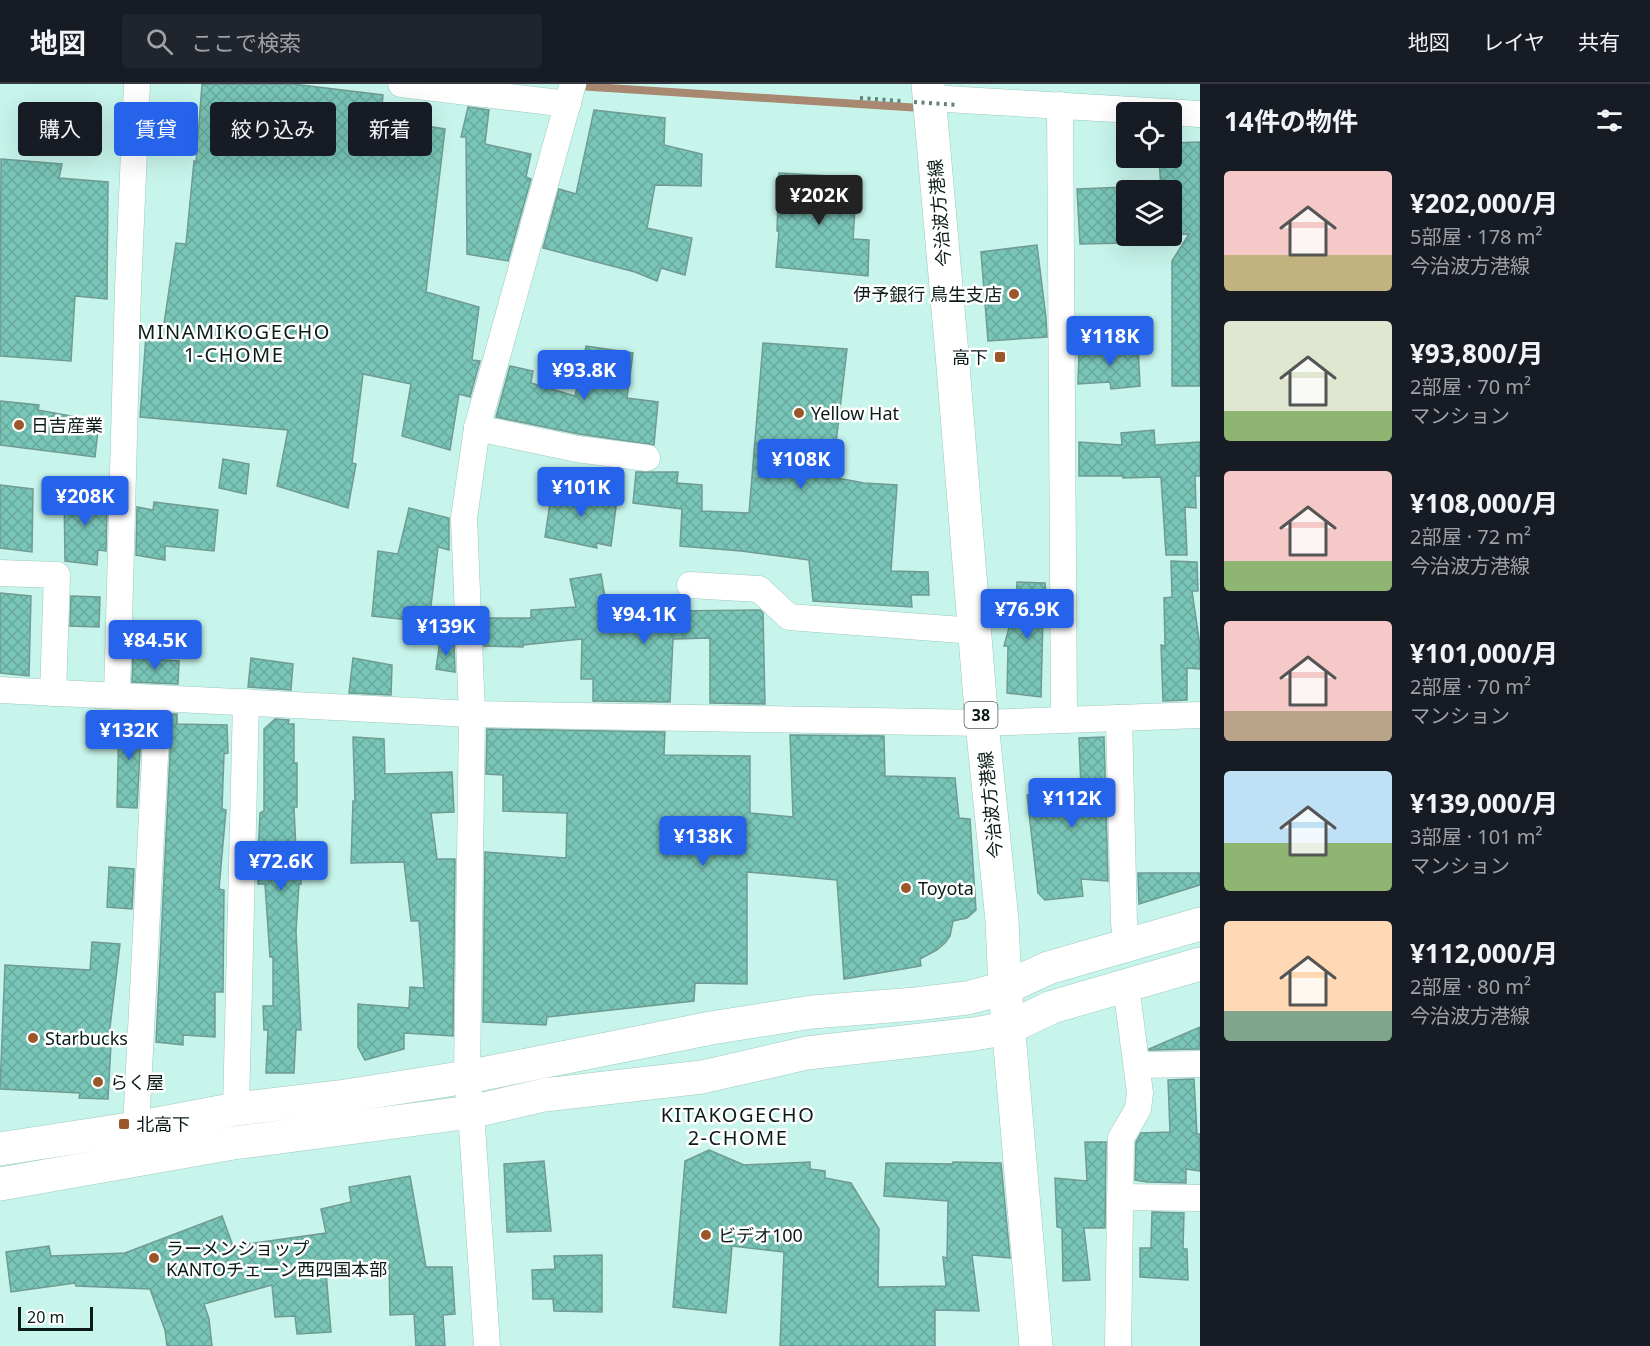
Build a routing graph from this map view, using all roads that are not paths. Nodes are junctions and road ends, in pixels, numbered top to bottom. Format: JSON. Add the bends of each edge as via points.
{"nodes":[{"id":1,"x":137,"y":84,"type":"edge"},
{"id":2,"x":401,"y":84,"type":"edge"},
{"id":3,"x":571,"y":94,"type":"edge"},
{"id":4,"x":938,"y":96,"type":"edge"},
{"id":5,"x":1060,"y":105,"type":"junction"},
{"id":6,"x":1200,"y":114,"type":"edge"},
{"id":7,"x":477,"y":428,"type":"junction"},
{"id":8,"x":647,"y":458,"type":"dead end"},
{"id":9,"x":0,"y":573,"type":"edge"},
{"id":10,"x":690,"y":585,"type":"dead end"},
{"id":11,"x":975,"y":631,"type":"junction"},
{"id":12,"x":0,"y":690,"type":"edge"},
{"id":13,"x":53,"y":693,"type":"junction"},
{"id":14,"x":117,"y":696,"type":"junction"},
{"id":15,"x":158,"y":698,"type":"junction"},
{"id":16,"x":246,"y":702,"type":"junction"},
{"id":17,"x":472,"y":714,"type":"junction"},
{"id":18,"x":1200,"y":715,"type":"edge"},
{"id":19,"x":1119,"y":718,"type":"junction"},
{"id":20,"x":1064,"y":720,"type":"junction"},
{"id":21,"x":981,"y":723,"type":"junction"},
{"id":22,"x":1200,"y":924,"type":"edge"},
{"id":23,"x":1127,"y":945,"type":"junction"},
{"id":24,"x":1200,"y":964,"type":"edge"},
{"id":25,"x":1126,"y":986,"type":"junction"},
{"id":26,"x":1005,"y":988,"type":"junction"},
{"id":27,"x":1008,"y":1028,"type":"junction"},
{"id":28,"x":1200,"y":1064,"type":"edge"},
{"id":29,"x":1137,"y":1065,"type":"junction"},
{"id":30,"x":467,"y":1077,"type":"junction"},
{"id":31,"x":236,"y":1109,"type":"junction"},
{"id":32,"x":471,"y":1112,"type":"junction"},
{"id":33,"x":136,"y":1128,"type":"junction"},
{"id":34,"x":0,"y":1149,"type":"edge"},
{"id":35,"x":0,"y":1184,"type":"edge"},
{"id":36,"x":1121,"y":1197,"type":"junction"},
{"id":37,"x":1200,"y":1198,"type":"edge"},
{"id":38,"x":487,"y":1346,"type":"edge"},
{"id":39,"x":1036,"y":1346,"type":"edge"},
{"id":40,"x":1118,"y":1346,"type":"edge"}],
"edges":[{"from":1,"to":14,"type":"street"},
{"from":2,"to":3,"type":"street"},
{"from":3,"to":7,"type":"street"},
{"from":4,"to":5,"type":"street"},
{"from":4,"to":11,"type":"street","name":"今治波方港線","number":"38","via":[[952,354]]},
{"from":5,"to":6,"type":"street"},
{"from":5,"to":20,"type":"street"},
{"from":7,"to":8,"type":"street","via":[[577,449]]},
{"from":7,"to":17,"type":"street","via":[[464,518]]},
{"from":9,"to":13,"type":"street","via":[[57,575]]},
{"from":10,"to":11,"type":"street","via":[[759,590],[789,617]]},
{"from":11,"to":21,"type":"street","name":"今治波方港線","number":"38"},
{"from":12,"to":13,"type":"street"},
{"from":13,"to":14,"type":"street"},
{"from":14,"to":15,"type":"street"},
{"from":15,"to":16,"type":"street"},
{"from":15,"to":33,"type":"street"},
{"from":16,"to":17,"type":"street"},
{"from":16,"to":31,"type":"street"},
{"from":17,"to":21,"type":"street"},
{"from":17,"to":30,"type":"street"},
{"from":18,"to":19,"type":"street"},
{"from":19,"to":20,"type":"street"},
{"from":19,"to":23,"type":"street"},
{"from":20,"to":21,"type":"street"},
{"from":21,"to":26,"type":"street","name":"今治波方港線","number":"38","via":[[1002,920]]},
{"from":22,"to":23,"type":"street"},
{"from":23,"to":26,"type":"street","via":[[1048,968]]},
{"from":24,"to":25,"type":"street"},
{"from":25,"to":27,"type":"street","via":[[1052,1007]]},
{"from":25,"to":29,"type":"street"},
{"from":26,"to":27,"type":"street","name":"今治波方港線","number":"38"},
{"from":26,"to":30,"type":"street","via":[[968,998],[812,1012],[711,1028]]},
{"from":27,"to":32,"type":"street","via":[[807,1053],[702,1077],[543,1095]]},
{"from":27,"to":39,"type":"street","name":"今治波方港線","number":"38"},
{"from":28,"to":29,"type":"street"},
{"from":29,"to":36,"type":"street","via":[[1138,1110],[1121,1138]]},
{"from":30,"to":31,"type":"street"},
{"from":30,"to":32,"type":"street"},
{"from":31,"to":33,"type":"street"},
{"from":32,"to":35,"type":"street","via":[[233,1143]]},
{"from":32,"to":38,"type":"street"},
{"from":33,"to":34,"type":"street"},
{"from":36,"to":37,"type":"street"},
{"from":36,"to":40,"type":"street"}]}
